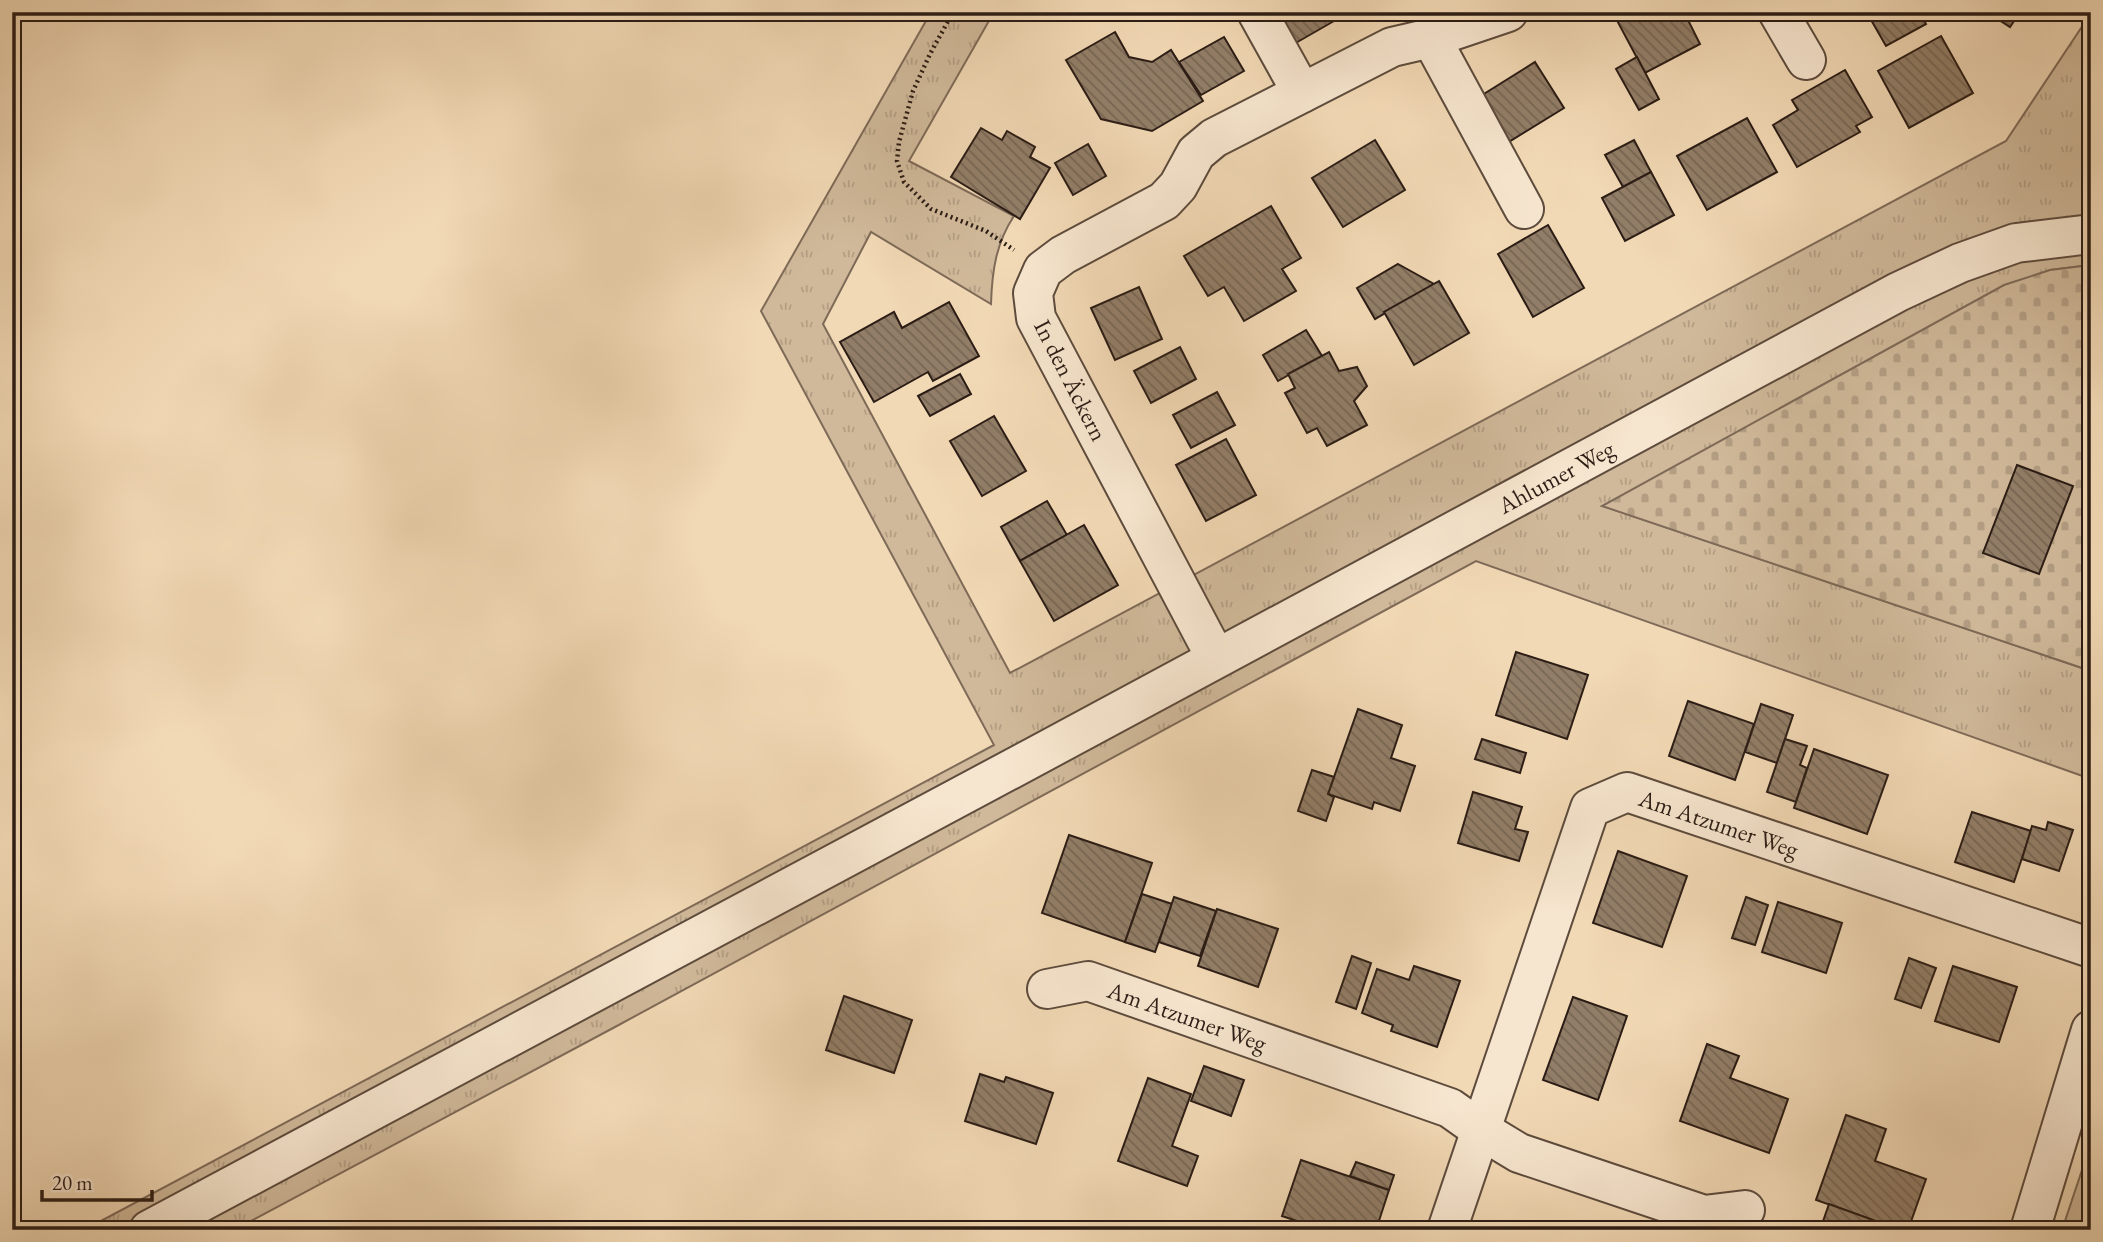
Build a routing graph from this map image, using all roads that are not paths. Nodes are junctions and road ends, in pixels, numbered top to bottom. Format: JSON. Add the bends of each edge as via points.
{"nodes":[{"id":1,"x":1257,"y":12,"type":"edge"},
{"id":2,"x":1508,"y":12,"type":"edge"},
{"id":3,"x":1778,"y":12,"type":"edge"},
{"id":4,"x":1431,"y":37,"type":"junction"},
{"id":5,"x":1806,"y":60,"type":"dead end"},
{"id":6,"x":1302,"y":93,"type":"junction"},
{"id":7,"x":1524,"y":209,"type":"dead end"},
{"id":8,"x":2091,"y":234,"type":"edge"},
{"id":9,"x":1216,"y":659,"type":"junction"},
{"id":10,"x":2091,"y":948,"type":"edge"},
{"id":11,"x":1047,"y":989,"type":"dead end"},
{"id":12,"x":2091,"y":1030,"type":"edge"},
{"id":13,"x":1481,"y":1130,"type":"junction"},
{"id":14,"x":1745,"y":1210,"type":"dead end"},
{"id":15,"x":149,"y":1230,"type":"edge"},
{"id":16,"x":1447,"y":1230,"type":"edge"},
{"id":17,"x":2030,"y":1230,"type":"edge"}],
"edges":[{"from":1,"to":6,"type":"street"},
{"from":2,"to":4,"type":"street"},
{"from":3,"to":5,"type":"street"},
{"from":4,"to":6,"type":"street","via":[[1392,47]]},
{"from":4,"to":7,"type":"street"},
{"from":6,"to":9,"type":"street","name":"In den Äckern","via":[[1214,138],[1196,153],[1164,201],[1063,255],[1043,270],[1033,293],[1036,318]]},
{"from":8,"to":9,"type":"street","name":"Ahlumer Weg","via":[[2016,243],[1898,292]]},
{"from":9,"to":15,"type":"street","name":"Ahlumer Weg"},
{"from":10,"to":13,"type":"street","name":"Am Atzumer Weg","via":[[1627,792],[1590,808]]},
{"from":11,"to":13,"type":"street","name":"Am Atzumer Weg","via":[[1088,981],[1450,1108]]},
{"from":12,"to":17,"type":"street"},
{"from":13,"to":14,"type":"street","name":"Am Atzumer Weg","via":[[1519,1153],[1704,1215]]},
{"from":13,"to":16,"type":"street","name":"Am Atzumer Weg"}]}
